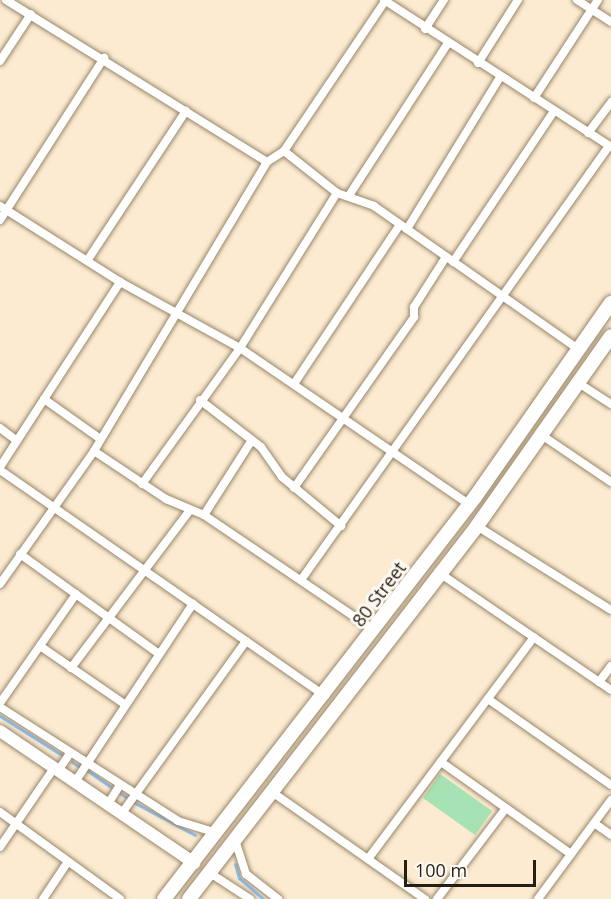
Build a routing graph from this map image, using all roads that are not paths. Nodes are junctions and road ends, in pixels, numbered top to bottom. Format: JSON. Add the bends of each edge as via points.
{"nodes":[{"id":1,"x":6,"y":0,"type":"edge"},
{"id":2,"x":384,"y":0,"type":"edge"},
{"id":3,"x":444,"y":0,"type":"edge"},
{"id":4,"x":518,"y":0,"type":"edge"},
{"id":5,"x":577,"y":0,"type":"edge"},
{"id":6,"x":598,"y":0,"type":"edge"},
{"id":7,"x":592,"y":10,"type":"junction"},
{"id":8,"x":31,"y":14,"type":"junction"},
{"id":9,"x":611,"y":22,"type":"edge"},
{"id":10,"x":425,"y":29,"type":"junction"},
{"id":11,"x":448,"y":43,"type":"junction"},
{"id":12,"x":104,"y":58,"type":"junction"},
{"id":13,"x":0,"y":61,"type":"edge"},
{"id":14,"x":478,"y":63,"type":"junction"},
{"id":15,"x":500,"y":77,"type":"junction"},
{"id":16,"x":534,"y":99,"type":"junction"},
{"id":17,"x":611,"y":102,"type":"edge"},
{"id":18,"x":186,"y":111,"type":"junction"},
{"id":19,"x":554,"y":111,"type":"junction"},
{"id":20,"x":588,"y":133,"type":"junction"},
{"id":21,"x":610,"y":147,"type":"edge"},
{"id":22,"x":284,"y":151,"type":"junction"},
{"id":23,"x":267,"y":162,"type":"junction"},
{"id":24,"x":337,"y":193,"type":"junction"},
{"id":25,"x":350,"y":194,"type":"junction"},
{"id":26,"x":3,"y":208,"type":"edge"},
{"id":27,"x":0,"y":220,"type":"edge"},
{"id":28,"x":403,"y":228,"type":"junction"},
{"id":29,"x":449,"y":260,"type":"junction"},
{"id":30,"x":87,"y":261,"type":"junction"},
{"id":31,"x":120,"y":282,"type":"junction"},
{"id":32,"x":504,"y":300,"type":"junction"},
{"id":33,"x":611,"y":303,"type":"edge"},
{"id":34,"x":180,"y":313,"type":"junction"},
{"id":35,"x":604,"y":325,"type":"edge"},
{"id":36,"x":611,"y":336,"type":"edge"},
{"id":37,"x":240,"y":348,"type":"junction"},
{"id":38,"x":580,"y":350,"type":"junction"},
{"id":39,"x":294,"y":384,"type":"junction"},
{"id":40,"x":580,"y":384,"type":"junction"},
{"id":41,"x":44,"y":399,"type":"junction"},
{"id":42,"x":200,"y":400,"type":"junction"},
{"id":43,"x":611,"y":404,"type":"edge"},
{"id":44,"x":344,"y":418,"type":"junction"},
{"id":45,"x":0,"y":428,"type":"edge"},
{"id":46,"x":543,"y":436,"type":"junction"},
{"id":47,"x":99,"y":438,"type":"junction"},
{"id":48,"x":252,"y":440,"type":"junction"},
{"id":49,"x":17,"y":441,"type":"junction"},
{"id":50,"x":93,"y":451,"type":"junction"},
{"id":51,"x":397,"y":452,"type":"junction"},
{"id":52,"x":0,"y":469,"type":"edge"},
{"id":53,"x":611,"y":482,"type":"edge"},
{"id":54,"x":142,"y":484,"type":"junction"},
{"id":55,"x":294,"y":488,"type":"junction"},
{"id":56,"x":468,"y":504,"type":"junction"},
{"id":57,"x":54,"y":507,"type":"junction"},
{"id":58,"x":190,"y":510,"type":"junction"},
{"id":59,"x":204,"y":515,"type":"junction"},
{"id":60,"x":341,"y":526,"type":"junction"},
{"id":61,"x":477,"y":526,"type":"junction"},
{"id":62,"x":20,"y":554,"type":"junction"},
{"id":63,"x":145,"y":569,"type":"junction"},
{"id":64,"x":438,"y":572,"type":"junction"},
{"id":65,"x":302,"y":579,"type":"junction"},
{"id":66,"x":0,"y":584,"type":"edge"},
{"id":67,"x":76,"y":594,"type":"junction"},
{"id":68,"x":192,"y":604,"type":"junction"},
{"id":69,"x":611,"y":610,"type":"edge"},
{"id":70,"x":107,"y":616,"type":"junction"},
{"id":71,"x":374,"y":630,"type":"junction"},
{"id":72,"x":534,"y":637,"type":"junction"},
{"id":73,"x":246,"y":641,"type":"junction"},
{"id":74,"x":40,"y":646,"type":"junction"},
{"id":75,"x":158,"y":653,"type":"junction"},
{"id":76,"x":611,"y":666,"type":"edge"},
{"id":77,"x":71,"y":668,"type":"junction"},
{"id":78,"x":599,"y":682,"type":"junction"},
{"id":79,"x":611,"y":690,"type":"edge"},
{"id":80,"x":325,"y":696,"type":"junction"},
{"id":81,"x":488,"y":699,"type":"junction"},
{"id":82,"x":123,"y":703,"type":"junction"},
{"id":83,"x":0,"y":705,"type":"edge"},
{"id":84,"x":0,"y":731,"type":"edge"},
{"id":85,"x":70,"y":753,"type":"junction"},
{"id":86,"x":441,"y":762,"type":"junction"},
{"id":87,"x":86,"y":764,"type":"junction"},
{"id":88,"x":56,"y":769,"type":"junction"},
{"id":89,"x":75,"y":782,"type":"junction"},
{"id":90,"x":120,"y":785,"type":"junction"},
{"id":91,"x":611,"y":785,"type":"edge"},
{"id":92,"x":272,"y":792,"type":"junction"},
{"id":93,"x":134,"y":794,"type":"junction"},
{"id":94,"x":611,"y":800,"type":"edge"},
{"id":95,"x":108,"y":804,"type":"junction"},
{"id":96,"x":506,"y":808,"type":"junction"},
{"id":97,"x":0,"y":812,"type":"edge"},
{"id":98,"x":122,"y":813,"type":"junction"},
{"id":99,"x":16,"y":823,"type":"junction"},
{"id":100,"x":594,"y":823,"type":"junction"},
{"id":101,"x":218,"y":833,"type":"junction"},
{"id":102,"x":611,"y":835,"type":"edge"},
{"id":103,"x":235,"y":840,"type":"junction"},
{"id":104,"x":0,"y":847,"type":"edge"},
{"id":105,"x":571,"y":854,"type":"junction"},
{"id":106,"x":368,"y":859,"type":"junction"},
{"id":107,"x":67,"y":863,"type":"junction"},
{"id":108,"x":194,"y":863,"type":"junction"},
{"id":109,"x":210,"y":873,"type":"junction"},
{"id":110,"x":43,"y":899,"type":"edge"},
{"id":111,"x":120,"y":899,"type":"edge"},
{"id":112,"x":164,"y":899,"type":"edge"},
{"id":113,"x":189,"y":899,"type":"edge"},
{"id":114,"x":250,"y":899,"type":"edge"},
{"id":115,"x":278,"y":899,"type":"edge"},
{"id":116,"x":424,"y":899,"type":"edge"},
{"id":117,"x":437,"y":899,"type":"edge"},
{"id":118,"x":538,"y":899,"type":"edge"}],
"edges":[{"from":1,"to":8,"type":"street"},
{"from":2,"to":10,"type":"street"},
{"from":2,"to":22,"type":"street"},
{"from":3,"to":10,"type":"street"},
{"from":4,"to":14,"type":"street"},
{"from":5,"to":7,"type":"street"},
{"from":6,"to":7,"type":"street"},
{"from":7,"to":9,"type":"street"},
{"from":7,"to":16,"type":"street"},
{"from":8,"to":12,"type":"street"},
{"from":8,"to":13,"type":"street"},
{"from":10,"to":11,"type":"street"},
{"from":11,"to":14,"type":"street"},
{"from":11,"to":25,"type":"street"},
{"from":12,"to":18,"type":"street"},
{"from":12,"to":26,"type":"street"},
{"from":14,"to":15,"type":"street"},
{"from":15,"to":16,"type":"street"},
{"from":15,"to":28,"type":"street"},
{"from":16,"to":19,"type":"street"},
{"from":17,"to":20,"type":"street"},
{"from":18,"to":23,"type":"street"},
{"from":18,"to":30,"type":"street"},
{"from":19,"to":20,"type":"street"},
{"from":19,"to":29,"type":"street"},
{"from":20,"to":21,"type":"street"},
{"from":21,"to":32,"type":"street"},
{"from":22,"to":23,"type":"street"},
{"from":22,"to":24,"type":"street"},
{"from":23,"to":34,"type":"street"},
{"from":24,"to":25,"type":"street"},
{"from":24,"to":37,"type":"street"},
{"from":25,"to":28,"type":"street"},
{"from":26,"to":27,"type":"street"},
{"from":26,"to":30,"type":"street"},
{"from":28,"to":29,"type":"street"},
{"from":28,"to":39,"type":"street"},
{"from":29,"to":32,"type":"street"},
{"from":29,"to":44,"type":"street","via":[[414,307],[414,317]]},
{"from":30,"to":31,"type":"street"},
{"from":31,"to":34,"type":"street"},
{"from":31,"to":41,"type":"street"},
{"from":32,"to":38,"type":"street"},
{"from":32,"to":51,"type":"street"},
{"from":33,"to":35,"type":"main road","name":"80 Street"},
{"from":34,"to":37,"type":"street"},
{"from":34,"to":47,"type":"street"},
{"from":35,"to":38,"type":"main road","name":"80 Street"},
{"from":36,"to":40,"type":"main road","name":"80 Street"},
{"from":37,"to":39,"type":"street"},
{"from":37,"to":42,"type":"street"},
{"from":38,"to":56,"type":"main road","name":"80 Street"},
{"from":39,"to":44,"type":"street"},
{"from":40,"to":43,"type":"street"},
{"from":40,"to":46,"type":"main road","name":"80 Street"},
{"from":41,"to":47,"type":"street"},
{"from":41,"to":49,"type":"street"},
{"from":42,"to":48,"type":"street"},
{"from":42,"to":54,"type":"street"},
{"from":44,"to":51,"type":"street"},
{"from":44,"to":55,"type":"street"},
{"from":45,"to":49,"type":"street"},
{"from":46,"to":53,"type":"street"},
{"from":46,"to":61,"type":"main road","name":"80 Street"},
{"from":47,"to":50,"type":"street"},
{"from":48,"to":55,"type":"street"},
{"from":48,"to":59,"type":"street"},
{"from":49,"to":52,"type":"street"},
{"from":50,"to":54,"type":"street"},
{"from":50,"to":57,"type":"street"},
{"from":51,"to":56,"type":"street"},
{"from":51,"to":60,"type":"street"},
{"from":52,"to":57,"type":"street"},
{"from":54,"to":58,"type":"street"},
{"from":55,"to":60,"type":"street"},
{"from":56,"to":71,"type":"main road","name":"80 Street"},
{"from":57,"to":62,"type":"street"},
{"from":57,"to":63,"type":"street"},
{"from":58,"to":59,"type":"street"},
{"from":58,"to":63,"type":"street"},
{"from":59,"to":65,"type":"street"},
{"from":60,"to":65,"type":"street"},
{"from":61,"to":64,"type":"main road","name":"80 Street"},
{"from":61,"to":69,"type":"street"},
{"from":62,"to":66,"type":"street"},
{"from":62,"to":67,"type":"street"},
{"from":63,"to":68,"type":"street"},
{"from":63,"to":70,"type":"street"},
{"from":64,"to":72,"type":"street"},
{"from":64,"to":92,"type":"main road","name":"80 Street"},
{"from":65,"to":71,"type":"street"},
{"from":67,"to":70,"type":"street"},
{"from":67,"to":74,"type":"street"},
{"from":68,"to":73,"type":"street"},
{"from":68,"to":75,"type":"street"},
{"from":70,"to":75,"type":"street"},
{"from":70,"to":77,"type":"street"},
{"from":71,"to":80,"type":"main road","name":"80 Street"},
{"from":72,"to":78,"type":"street"},
{"from":72,"to":81,"type":"street"},
{"from":73,"to":80,"type":"street"},
{"from":73,"to":93,"type":"street"},
{"from":74,"to":77,"type":"street"},
{"from":74,"to":83,"type":"street"},
{"from":75,"to":82,"type":"street"},
{"from":76,"to":78,"type":"street"},
{"from":77,"to":82,"type":"street"},
{"from":78,"to":79,"type":"street"},
{"from":80,"to":101,"type":"main road","name":"80 Street"},
{"from":81,"to":86,"type":"street"},
{"from":81,"to":91,"type":"street"},
{"from":82,"to":87,"type":"street"},
{"from":83,"to":85,"type":"street"},
{"from":84,"to":88,"type":"street"},
{"from":85,"to":87,"type":"street"},
{"from":85,"to":88,"type":"street"},
{"from":86,"to":96,"type":"street"},
{"from":86,"to":106,"type":"street"},
{"from":87,"to":89,"type":"street"},
{"from":87,"to":90,"type":"street"},
{"from":88,"to":89,"type":"street"},
{"from":88,"to":99,"type":"street"},
{"from":89,"to":95,"type":"street"},
{"from":90,"to":93,"type":"street"},
{"from":90,"to":95,"type":"street"},
{"from":92,"to":103,"type":"main road","name":"80 Street"},
{"from":92,"to":106,"type":"street"},
{"from":93,"to":98,"type":"street"},
{"from":93,"to":101,"type":"street","via":[[178,821]]},
{"from":94,"to":100,"type":"street"},
{"from":95,"to":98,"type":"street"},
{"from":96,"to":105,"type":"street"},
{"from":96,"to":117,"type":"street"},
{"from":97,"to":99,"type":"street"},
{"from":98,"to":108,"type":"street"},
{"from":99,"to":104,"type":"street"},
{"from":99,"to":107,"type":"street"},
{"from":100,"to":102,"type":"street"},
{"from":100,"to":105,"type":"street"},
{"from":101,"to":108,"type":"main road","name":"80 Street"},
{"from":103,"to":109,"type":"main road","name":"80 Street"},
{"from":103,"to":115,"type":"street","via":[[246,874]]},
{"from":105,"to":118,"type":"street"},
{"from":106,"to":116,"type":"street"},
{"from":107,"to":110,"type":"street"},
{"from":107,"to":111,"type":"street"},
{"from":108,"to":112,"type":"main road","name":"80 Street"},
{"from":109,"to":113,"type":"main road","name":"80 Street"},
{"from":109,"to":114,"type":"street"}]}
